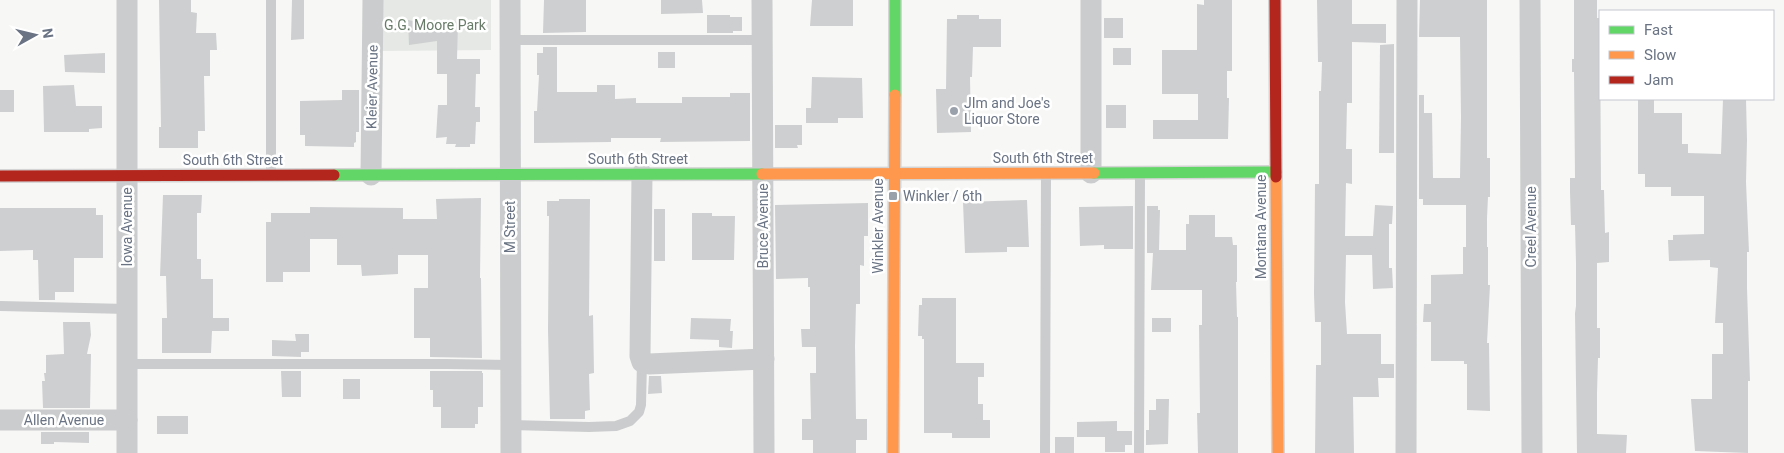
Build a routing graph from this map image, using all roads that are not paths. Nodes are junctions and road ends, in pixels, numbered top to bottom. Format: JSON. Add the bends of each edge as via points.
{"nodes":[{"id":1,"x":127,"y":0,"type":"edge"},
{"id":2,"x":270,"y":0,"type":"edge"},
{"id":3,"x":373,"y":0,"type":"edge"},
{"id":4,"x":510,"y":0,"type":"edge"},
{"id":5,"x":762,"y":0,"type":"edge"},
{"id":6,"x":895,"y":0,"type":"edge"},
{"id":7,"x":1091,"y":0,"type":"edge"},
{"id":8,"x":1275,"y":0,"type":"edge"},
{"id":9,"x":1407,"y":0,"type":"edge"},
{"id":10,"x":1530,"y":0,"type":"edge"},
{"id":11,"x":510,"y":40,"type":"junction"},
{"id":12,"x":762,"y":40,"type":"junction"},
{"id":13,"x":1276,"y":172,"type":"junction"},
{"id":14,"x":1046,"y":173,"type":"junction"},
{"id":15,"x":1091,"y":173,"type":"junction"},
{"id":16,"x":1140,"y":173,"type":"junction"},
{"id":17,"x":510,"y":174,"type":"junction"},
{"id":18,"x":642,"y":174,"type":"junction"},
{"id":19,"x":893,"y":174,"type":"junction"},
{"id":20,"x":271,"y":175,"type":"junction"},
{"id":21,"x":371,"y":175,"type":"junction"},
{"id":22,"x":763,"y":175,"type":"junction"},
{"id":23,"x":0,"y":176,"type":"edge"},
{"id":24,"x":127,"y":176,"type":"junction"},
{"id":25,"x":0,"y":306,"type":"edge"},
{"id":26,"x":127,"y":309,"type":"junction"},
{"id":27,"x":764,"y":358,"type":"junction"},
{"id":28,"x":642,"y":362,"type":"junction"},
{"id":29,"x":127,"y":364,"type":"junction"},
{"id":30,"x":511,"y":365,"type":"junction"},
{"id":31,"x":0,"y":420,"type":"edge"},
{"id":32,"x":127,"y":420,"type":"junction"},
{"id":33,"x":511,"y":425,"type":"junction"},
{"id":34,"x":127,"y":453,"type":"edge"},
{"id":35,"x":511,"y":453,"type":"edge"},
{"id":36,"x":764,"y":453,"type":"edge"},
{"id":37,"x":893,"y":453,"type":"edge"},
{"id":38,"x":1045,"y":453,"type":"edge"},
{"id":39,"x":1139,"y":453,"type":"edge"},
{"id":40,"x":1278,"y":453,"type":"edge"},
{"id":41,"x":1406,"y":453,"type":"edge"},
{"id":42,"x":1532,"y":453,"type":"edge"}],
"edges":[{"from":1,"to":24,"type":"street","name":"Iowa Avenue"},
{"from":2,"to":20,"type":"lane"},
{"from":3,"to":21,"type":"street","name":"Kleier Avenue"},
{"from":4,"to":11,"type":"street","name":"M Street"},
{"from":5,"to":12,"type":"street","name":"Bruce Avenue"},
{"from":6,"to":19,"type":"street","name":"Winkler Avenue"},
{"from":7,"to":15,"type":"street"},
{"from":8,"to":13,"type":"street","name":"Montana Avenue"},
{"from":9,"to":41,"type":"street"},
{"from":10,"to":42,"type":"street","name":"Creel Avenue"},
{"from":11,"to":12,"type":"lane"},
{"from":11,"to":17,"type":"street","name":"M Street"},
{"from":12,"to":22,"type":"street","name":"Bruce Avenue"},
{"from":13,"to":16,"type":"street","name":"South 6th Street"},
{"from":13,"to":40,"type":"street","name":"Montana Avenue"},
{"from":14,"to":15,"type":"street","name":"South 6th Street"},
{"from":14,"to":19,"type":"street","name":"South 6th Street"},
{"from":14,"to":38,"type":"lane"},
{"from":15,"to":16,"type":"street","name":"South 6th Street"},
{"from":16,"to":39,"type":"lane"},
{"from":17,"to":18,"type":"street","name":"South 6th Street"},
{"from":17,"to":21,"type":"street","name":"South 6th Street"},
{"from":17,"to":30,"type":"street","name":"M Street"},
{"from":18,"to":22,"type":"street","name":"South 6th Street"},
{"from":18,"to":28,"type":"street"},
{"from":19,"to":22,"type":"street","name":"South 6th Street"},
{"from":19,"to":37,"type":"street","name":"Winkler Avenue"},
{"from":20,"to":21,"type":"street","name":"South 6th Street"},
{"from":20,"to":24,"type":"street","name":"South 6th Street"},
{"from":22,"to":27,"type":"street","name":"Bruce Avenue"},
{"from":23,"to":24,"type":"street","name":"South 6th Street"},
{"from":24,"to":26,"type":"street","name":"Iowa Avenue"},
{"from":25,"to":26,"type":"lane"},
{"from":26,"to":29,"type":"street","name":"Iowa Avenue"},
{"from":27,"to":28,"type":"street"},
{"from":27,"to":36,"type":"street","name":"Bruce Avenue"},
{"from":28,"to":33,"type":"lane","via":[[641,405],[630,421],[616,426],[589,427]]},
{"from":29,"to":30,"type":"lane"},
{"from":29,"to":32,"type":"street","name":"Iowa Avenue"},
{"from":30,"to":33,"type":"street","name":"M Street"},
{"from":31,"to":32,"type":"street","name":"Allen Avenue"},
{"from":32,"to":34,"type":"street","name":"Iowa Avenue"},
{"from":33,"to":35,"type":"street","name":"M Street"}]}
